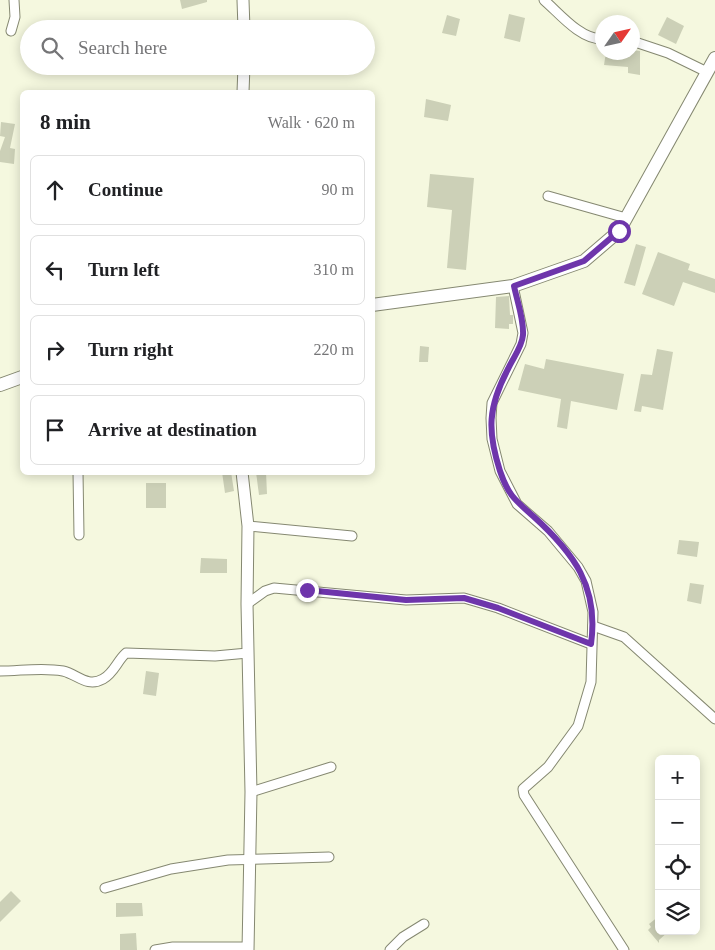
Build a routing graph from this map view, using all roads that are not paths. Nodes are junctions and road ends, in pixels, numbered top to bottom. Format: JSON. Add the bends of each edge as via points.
{"nodes":[{"id":1,"x":14,"y":0,"type":"edge"},
{"id":2,"x":243,"y":0,"type":"edge"},
{"id":3,"x":544,"y":0,"type":"edge"},
{"id":4,"x":244,"y":20,"type":"edge"},
{"id":5,"x":11,"y":31,"type":"dead end"},
{"id":6,"x":595,"y":39,"type":"edge"},
{"id":7,"x":640,"y":44,"type":"edge"},
{"id":8,"x":715,"y":58,"type":"edge"},
{"id":9,"x":707,"y":72,"type":"junction"},
{"id":10,"x":244,"y":75,"type":"edge"},
{"id":11,"x":243,"y":90,"type":"edge"},
{"id":12,"x":548,"y":196,"type":"dead end"},
{"id":13,"x":626,"y":218,"type":"junction"},
{"id":14,"x":514,"y":286,"type":"junction"},
{"id":15,"x":375,"y":305,"type":"edge"},
{"id":16,"x":20,"y":378,"type":"edge"},
{"id":17,"x":0,"y":385,"type":"edge"},
{"id":18,"x":78,"y":475,"type":"edge"},
{"id":19,"x":242,"y":475,"type":"edge"},
{"id":20,"x":248,"y":526,"type":"junction"},
{"id":21,"x":79,"y":535,"type":"dead end"},
{"id":22,"x":352,"y":536,"type":"dead end"},
{"id":23,"x":247,"y":604,"type":"junction"},
{"id":24,"x":593,"y":626,"type":"junction"},
{"id":25,"x":591,"y":644,"type":"junction"},
{"id":26,"x":248,"y":652,"type":"junction"},
{"id":27,"x":0,"y":671,"type":"edge"},
{"id":28,"x":715,"y":719,"type":"edge"},
{"id":29,"x":331,"y":767,"type":"dead end"},
{"id":30,"x":252,"y":792,"type":"junction"},
{"id":31,"x":329,"y":857,"type":"dead end"},
{"id":32,"x":250,"y":858,"type":"junction"},
{"id":33,"x":105,"y":888,"type":"dead end"},
{"id":34,"x":424,"y":924,"type":"dead end"},
{"id":35,"x":248,"y":948,"type":"edge"},
{"id":36,"x":155,"y":950,"type":"edge"},
{"id":37,"x":390,"y":950,"type":"edge"},
{"id":38,"x":624,"y":950,"type":"edge"}],
"edges":[{"from":1,"to":5,"type":"street","via":[[15,17]]},
{"from":2,"to":4,"type":"street"},
{"from":3,"to":6,"type":"street","via":[[584,34]]},
{"from":7,"to":9,"type":"street"},
{"from":8,"to":9,"type":"main road"},
{"from":9,"to":13,"type":"main road"},
{"from":10,"to":11,"type":"street"},
{"from":12,"to":13,"type":"street"},
{"from":13,"to":14,"type":"main road","via":[[619,231],[584,261]]},
{"from":14,"to":15,"type":"main road"},
{"from":14,"to":24,"type":"street","via":[[523,334],[492,404],[492,439],[500,471],[517,504],[564,549],[586,581]]},
{"from":16,"to":17,"type":"main road"},
{"from":18,"to":21,"type":"street"},
{"from":19,"to":20,"type":"street"},
{"from":20,"to":22,"type":"street"},
{"from":20,"to":23,"type":"street"},
{"from":23,"to":25,"type":"street","via":[[274,588],[406,600],[464,598]]},
{"from":23,"to":26,"type":"street"},
{"from":24,"to":25,"type":"street"},
{"from":24,"to":28,"type":"street","via":[[624,638]]},
{"from":25,"to":38,"type":"street","via":[[590,682],[578,726],[548,767],[523,789]]},
{"from":26,"to":27,"type":"street","via":[[215,656],[126,653],[102,680],[84,682],[65,672]]},
{"from":26,"to":30,"type":"street"},
{"from":29,"to":30,"type":"street"},
{"from":30,"to":32,"type":"street"},
{"from":31,"to":32,"type":"street"},
{"from":32,"to":33,"type":"street","via":[[171,869]]},
{"from":32,"to":35,"type":"street"},
{"from":34,"to":37,"type":"street"},
{"from":35,"to":36,"type":"street","via":[[173,947]]}]}
